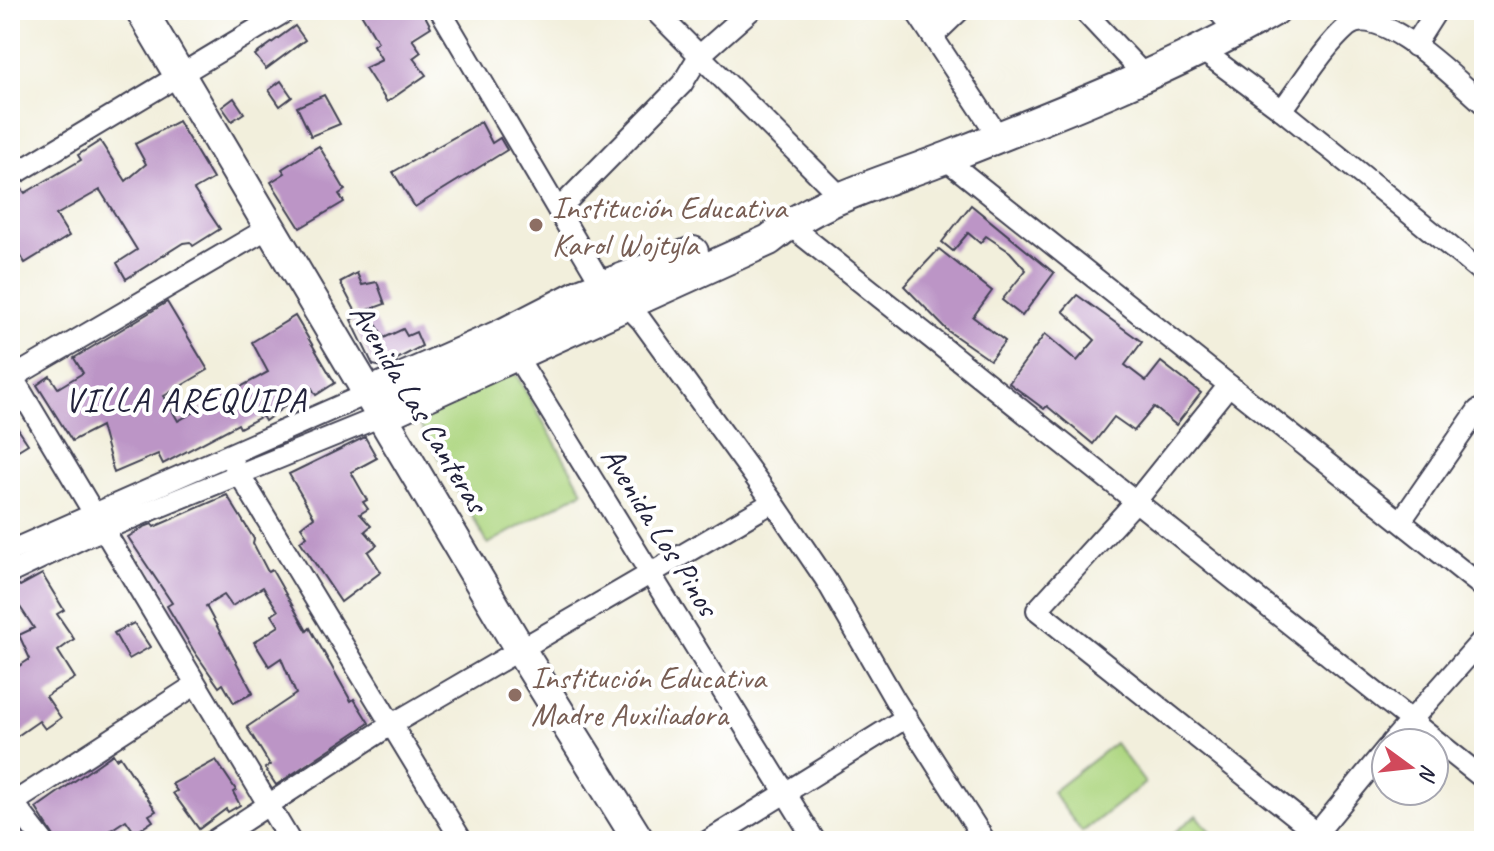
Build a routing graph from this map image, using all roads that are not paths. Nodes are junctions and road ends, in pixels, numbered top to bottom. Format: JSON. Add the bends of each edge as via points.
{"nodes":[{"id":1,"x":141,"y":10,"type":"edge"},
{"id":2,"x":288,"y":10,"type":"edge"},
{"id":3,"x":440,"y":10,"type":"edge"},
{"id":4,"x":654,"y":10,"type":"edge"},
{"id":5,"x":751,"y":10,"type":"edge"},
{"id":6,"x":915,"y":10,"type":"edge"},
{"id":7,"x":960,"y":10,"type":"edge"},
{"id":8,"x":1083,"y":10,"type":"edge"},
{"id":9,"x":1275,"y":10,"type":"edge"},
{"id":10,"x":1437,"y":10,"type":"edge"},
{"id":11,"x":1227,"y":21,"type":"edge"},
{"id":12,"x":933,"y":36,"type":"junction"},
{"id":13,"x":1414,"y":46,"type":"junction"},
{"id":14,"x":1200,"y":49,"type":"junction"},
{"id":15,"x":699,"y":56,"type":"junction"},
{"id":16,"x":1144,"y":75,"type":"junction"},
{"id":17,"x":181,"y":76,"type":"junction"},
{"id":18,"x":1484,"y":104,"type":"edge"},
{"id":19,"x":1282,"y":110,"type":"junction"},
{"id":20,"x":998,"y":136,"type":"junction"},
{"id":21,"x":944,"y":158,"type":"junction"},
{"id":22,"x":10,"y":177,"type":"edge"},
{"id":23,"x":841,"y":197,"type":"junction"},
{"id":24,"x":559,"y":209,"type":"junction"},
{"id":25,"x":788,"y":224,"type":"junction"},
{"id":26,"x":270,"y":227,"type":"junction"},
{"id":27,"x":1484,"y":274,"type":"edge"},
{"id":28,"x":617,"y":294,"type":"junction"},
{"id":29,"x":509,"y":343,"type":"junction"},
{"id":30,"x":11,"y":376,"type":"edge"},
{"id":31,"x":1229,"y":385,"type":"junction"},
{"id":32,"x":376,"y":404,"type":"junction"},
{"id":33,"x":1484,"y":415,"type":"edge"},
{"id":34,"x":234,"y":466,"type":"junction"},
{"id":35,"x":1136,"y":501,"type":"junction"},
{"id":36,"x":773,"y":502,"type":"junction"},
{"id":37,"x":1401,"y":521,"type":"junction"},
{"id":38,"x":100,"y":523,"type":"junction"},
{"id":39,"x":10,"y":551,"type":"edge"},
{"id":40,"x":650,"y":572,"type":"junction"},
{"id":41,"x":10,"y":573,"type":"edge"},
{"id":42,"x":1484,"y":588,"type":"edge"},
{"id":43,"x":1484,"y":638,"type":"edge"},
{"id":44,"x":521,"y":651,"type":"junction"},
{"id":45,"x":195,"y":685,"type":"junction"},
{"id":46,"x":907,"y":717,"type":"junction"},
{"id":47,"x":1410,"y":721,"type":"junction"},
{"id":48,"x":389,"y":726,"type":"junction"},
{"id":49,"x":1405,"y":727,"type":"edge"},
{"id":50,"x":1370,"y":771,"type":"edge"},
{"id":51,"x":1484,"y":779,"type":"edge"},
{"id":52,"x":785,"y":793,"type":"junction"},
{"id":53,"x":12,"y":800,"type":"edge"},
{"id":54,"x":268,"y":806,"type":"junction"},
{"id":55,"x":1322,"y":837,"type":"edge"},
{"id":56,"x":43,"y":841,"type":"edge"},
{"id":57,"x":213,"y":841,"type":"edge"},
{"id":58,"x":290,"y":841,"type":"edge"},
{"id":59,"x":462,"y":841,"type":"edge"},
{"id":60,"x":639,"y":841,"type":"edge"},
{"id":61,"x":708,"y":841,"type":"edge"},
{"id":62,"x":815,"y":841,"type":"edge"},
{"id":63,"x":985,"y":841,"type":"edge"}],
"edges":[{"from":1,"to":17,"type":"street","name":"Avenida Las Canteras"},
{"from":2,"to":17,"type":"street"},
{"from":3,"to":24,"type":"street"},
{"from":4,"to":15,"type":"street"},
{"from":5,"to":15,"type":"street"},
{"from":6,"to":12,"type":"street"},
{"from":7,"to":12,"type":"street"},
{"from":8,"to":16,"type":"street"},
{"from":9,"to":11,"type":"street"},
{"from":10,"to":13,"type":"street"},
{"from":11,"to":14,"type":"street"},
{"from":12,"to":20,"type":"street"},
{"from":13,"to":18,"type":"street"},
{"from":13,"to":19,"type":"street","via":[[1386,24],[1365,19],[1348,26]]},
{"from":14,"to":16,"type":"street"},
{"from":14,"to":19,"type":"street"},
{"from":15,"to":23,"type":"street"},
{"from":15,"to":24,"type":"street","via":[[682,84]]},
{"from":16,"to":20,"type":"street"},
{"from":17,"to":22,"type":"street"},
{"from":17,"to":26,"type":"street","name":"Avenida Las Canteras"},
{"from":19,"to":27,"type":"street"},
{"from":20,"to":21,"type":"street"},
{"from":21,"to":23,"type":"street"},
{"from":21,"to":31,"type":"street"},
{"from":23,"to":25,"type":"street"},
{"from":24,"to":28,"type":"street","via":[[595,273]]},
{"from":25,"to":28,"type":"street","via":[[763,224]]},
{"from":25,"to":35,"type":"street"},
{"from":26,"to":30,"type":"street"},
{"from":26,"to":32,"type":"street","name":"Avenida Las Canteras"},
{"from":28,"to":29,"type":"street","via":[[581,294]]},
{"from":28,"to":36,"type":"street"},
{"from":29,"to":32,"type":"street"},
{"from":29,"to":40,"type":"street","name":"Avenida Los Pinos"},
{"from":30,"to":38,"type":"street"},
{"from":31,"to":35,"type":"street"},
{"from":31,"to":37,"type":"street"},
{"from":32,"to":34,"type":"street"},
{"from":32,"to":44,"type":"street","name":"Avenida Las Canteras"},
{"from":33,"to":37,"type":"street","via":[[1478,410]]},
{"from":34,"to":38,"type":"street"},
{"from":34,"to":48,"type":"street"},
{"from":35,"to":47,"type":"street"},
{"from":35,"to":55,"type":"street","via":[[1037,610]]},
{"from":36,"to":40,"type":"street"},
{"from":36,"to":46,"type":"street"},
{"from":37,"to":42,"type":"street"},
{"from":38,"to":39,"type":"street"},
{"from":38,"to":41,"type":"street"},
{"from":38,"to":45,"type":"street"},
{"from":40,"to":44,"type":"street"},
{"from":40,"to":52,"type":"street","name":"Avenida Los Pinos"},
{"from":43,"to":47,"type":"street"},
{"from":44,"to":48,"type":"street"},
{"from":44,"to":60,"type":"street","name":"Avenida Las Canteras"},
{"from":45,"to":53,"type":"street"},
{"from":45,"to":54,"type":"street"},
{"from":46,"to":52,"type":"street"},
{"from":46,"to":63,"type":"street"},
{"from":47,"to":49,"type":"street"},
{"from":47,"to":51,"type":"street"},
{"from":48,"to":54,"type":"street"},
{"from":48,"to":59,"type":"street"},
{"from":50,"to":55,"type":"street"},
{"from":52,"to":61,"type":"street"},
{"from":52,"to":62,"type":"street","name":"Avenida Los Pinos"},
{"from":53,"to":56,"type":"street"},
{"from":54,"to":57,"type":"street"},
{"from":54,"to":58,"type":"street"}]}
